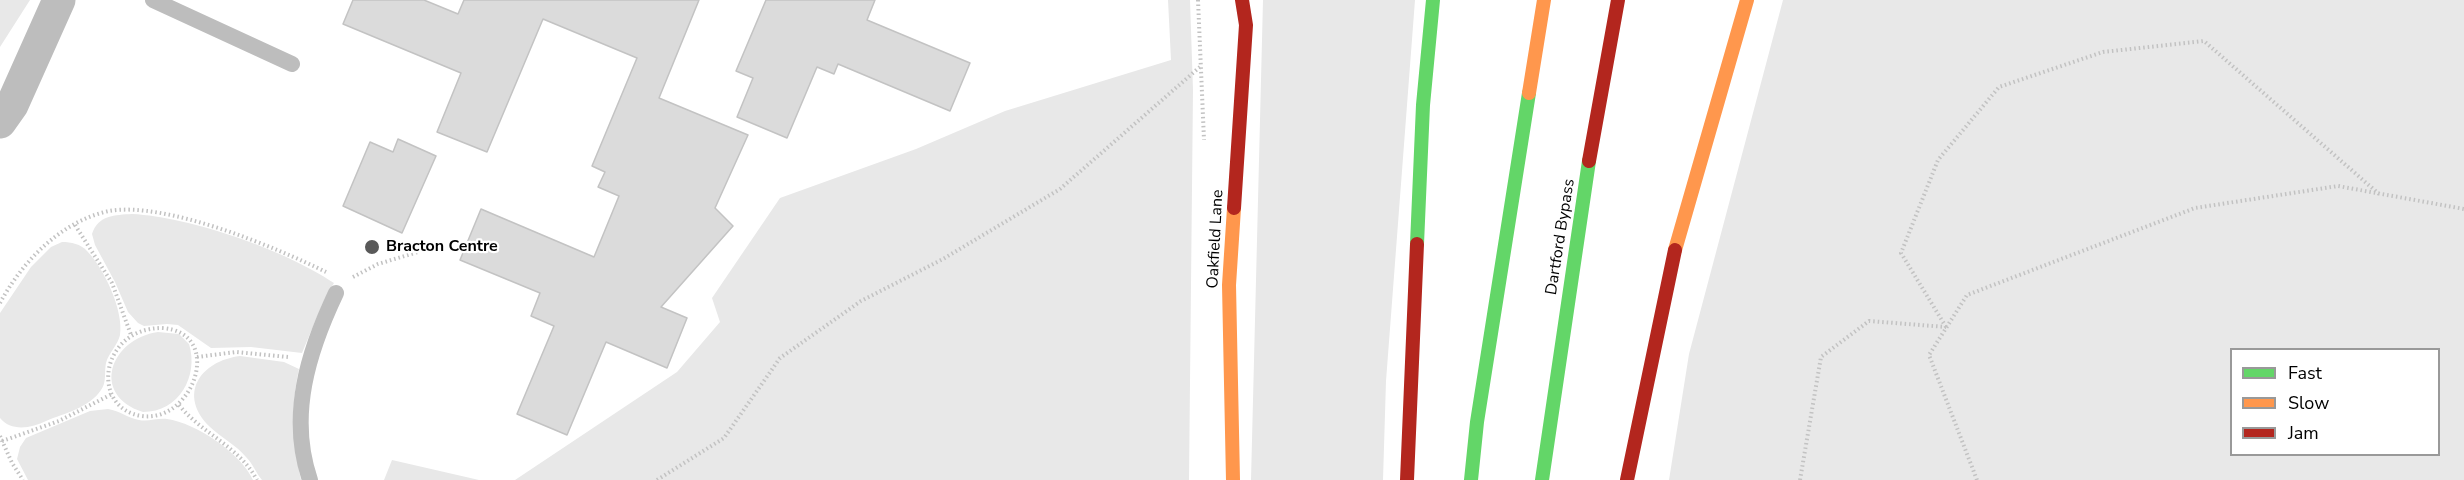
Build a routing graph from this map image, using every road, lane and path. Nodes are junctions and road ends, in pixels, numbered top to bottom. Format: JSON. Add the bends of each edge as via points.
{"nodes":[{"id":1,"x":59,"y":0,"type":"edge"},
{"id":2,"x":153,"y":0,"type":"edge"},
{"id":3,"x":1242,"y":0,"type":"edge"},
{"id":4,"x":1433,"y":0,"type":"edge"},
{"id":5,"x":1544,"y":0,"type":"edge"},
{"id":6,"x":1618,"y":0,"type":"edge"},
{"id":7,"x":1747,"y":0,"type":"edge"},
{"id":8,"x":292,"y":64,"type":"dead end"},
{"id":9,"x":1201,"y":66,"type":"dead end"},
{"id":10,"x":0,"y":122,"type":"edge"},
{"id":11,"x":2379,"y":194,"type":"junction"},
{"id":12,"x":2464,"y":209,"type":"edge"},
{"id":13,"x":75,"y":225,"type":"junction"},
{"id":14,"x":418,"y":252,"type":"dead end"},
{"id":15,"x":351,"y":278,"type":"dead end"},
{"id":16,"x":336,"y":285,"type":"joint"},
{"id":17,"x":0,"y":303,"type":"edge"},
{"id":18,"x":1946,"y":327,"type":"junction"},
{"id":19,"x":131,"y":334,"type":"junction"},
{"id":20,"x":197,"y":357,"type":"junction"},
{"id":21,"x":309,"y":362,"type":"junction"},
{"id":22,"x":112,"y":394,"type":"junction"},
{"id":23,"x":179,"y":405,"type":"junction"},
{"id":24,"x":1,"y":438,"type":"edge"},
{"id":25,"x":23,"y":480,"type":"edge"},
{"id":26,"x":257,"y":480,"type":"edge"},
{"id":27,"x":310,"y":480,"type":"edge"},
{"id":28,"x":657,"y":480,"type":"edge"},
{"id":29,"x":1233,"y":480,"type":"edge"},
{"id":30,"x":1407,"y":480,"type":"edge"},
{"id":31,"x":1470,"y":480,"type":"edge"},
{"id":32,"x":1542,"y":480,"type":"edge"},
{"id":33,"x":1627,"y":480,"type":"edge"},
{"id":34,"x":1800,"y":480,"type":"edge"},
{"id":35,"x":1977,"y":480,"type":"edge"}],
"edges":[{"from":1,"to":10,"type":"street","via":[[12,105]]},
{"from":2,"to":8,"type":"lane"},
{"from":3,"to":29,"type":"main road","name":"Oakfield Lane","via":[[1246,26],[1229,285]]},
{"from":4,"to":30,"type":"main road","via":[[1423,105]]},
{"from":5,"to":31,"type":"main road"},
{"from":6,"to":32,"type":"main road","name":"Dartford Bypass","via":[[1587,174]]},
{"from":7,"to":33,"type":"main road","via":[[1675,250]]},
{"from":9,"to":28,"type":"path","via":[[1060,189],[943,259],[861,301],[780,358],[724,438]]},
{"from":11,"to":12,"type":"path"},
{"from":11,"to":18,"type":"path","via":[[2338,186],[2195,208],[1967,295]]},
{"from":11,"to":18,"type":"path","via":[[2205,41],[2103,52],[1999,87],[1938,160],[1901,253]]},
{"from":13,"to":16,"type":"path","via":[[112,211],[160,214],[256,241]]},
{"from":13,"to":17,"type":"path","via":[[39,251]]},
{"from":13,"to":19,"type":"path","via":[[112,283]]},
{"from":14,"to":15,"type":"path","via":[[378,264]]},
{"from":16,"to":21,"type":"lane"},
{"from":18,"to":34,"type":"path","via":[[1869,321],[1821,357]]},
{"from":18,"to":35,"type":"path","via":[[1929,354]]},
{"from":19,"to":20,"type":"path","via":[[158,328],[180,331],[195,346]]},
{"from":19,"to":22,"type":"path","via":[[108,367]]},
{"from":20,"to":21,"type":"path","via":[[254,352]]},
{"from":20,"to":23,"type":"path","via":[[194,380]]},
{"from":21,"to":27,"type":"lane","via":[[300,421]]},
{"from":22,"to":23,"type":"path","via":[[119,404],[140,416]]},
{"from":22,"to":24,"type":"path","via":[[59,421]]},
{"from":23,"to":26,"type":"path","via":[[241,456]]},
{"from":24,"to":25,"type":"path"}]}
